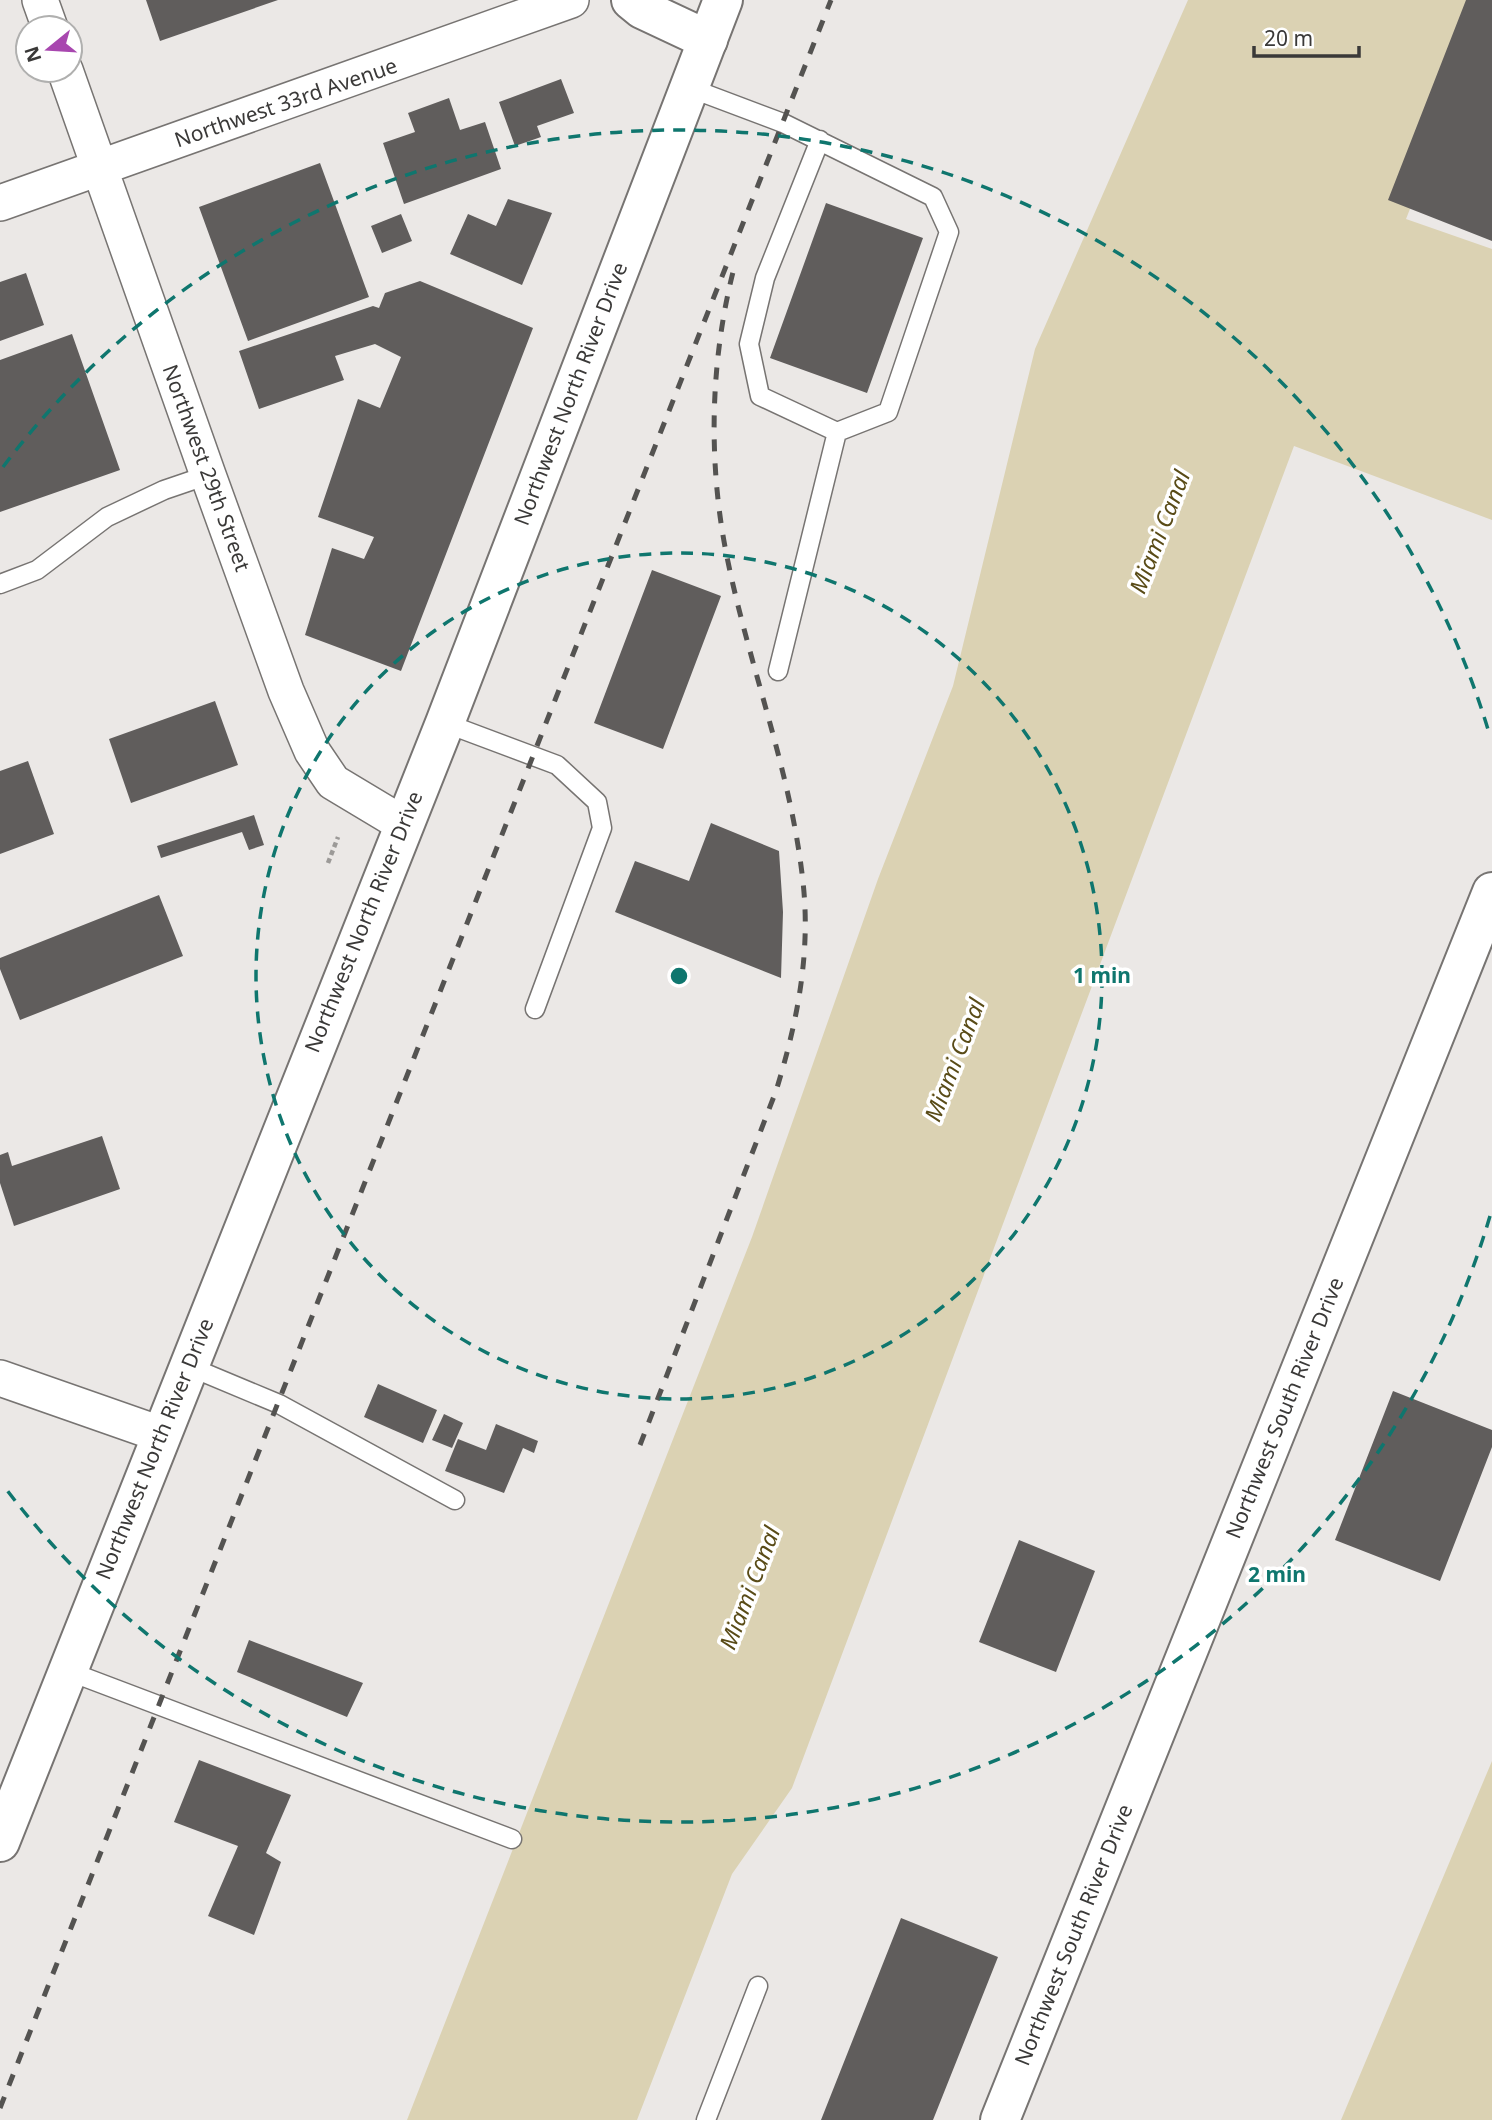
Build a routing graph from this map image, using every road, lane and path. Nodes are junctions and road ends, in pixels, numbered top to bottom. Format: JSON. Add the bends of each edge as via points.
{"nodes":[{"id":1,"x":571,"y":0,"type":"edge"},
{"id":2,"x":631,"y":0,"type":"edge"},
{"id":3,"x":723,"y":0,"type":"edge"},
{"id":4,"x":708,"y":40,"type":"junction"},
{"id":5,"x":70,"y":84,"type":"edge"},
{"id":6,"x":690,"y":88,"type":"junction"},
{"id":7,"x":820,"y":140,"type":"junction"},
{"id":8,"x":99,"y":168,"type":"junction"},
{"id":9,"x":0,"y":204,"type":"edge"},
{"id":10,"x":837,"y":432,"type":"junction"},
{"id":11,"x":208,"y":475,"type":"junction"},
{"id":12,"x":0,"y":584,"type":"edge"},
{"id":13,"x":778,"y":671,"type":"dead end"},
{"id":14,"x":444,"y":723,"type":"junction"},
{"id":15,"x":403,"y":824,"type":"junction"},
{"id":16,"x":338,"y":838,"type":"dead end"},
{"id":17,"x":328,"y":863,"type":"dead end"},
{"id":18,"x":1492,"y":892,"type":"edge"},
{"id":19,"x":535,"y":1009,"type":"dead end"},
{"id":20,"x":188,"y":1366,"type":"junction"},
{"id":21,"x":0,"y":1378,"type":"edge"},
{"id":22,"x":160,"y":1434,"type":"junction"},
{"id":23,"x":455,"y":1500,"type":"dead end"},
{"id":24,"x":68,"y":1671,"type":"junction"},
{"id":25,"x":512,"y":1839,"type":"dead end"},
{"id":26,"x":0,"y":1842,"type":"edge"},
{"id":27,"x":758,"y":1986,"type":"dead end"},
{"id":28,"x":706,"y":2120,"type":"edge"},
{"id":29,"x":1000,"y":2120,"type":"edge"}],
"edges":[{"from":1,"to":8,"type":"street","name":"Northwest 33rd Avenue"},
{"from":2,"to":4,"type":"main road"},
{"from":3,"to":4,"type":"main road","name":"Northwest North River Drive"},
{"from":4,"to":6,"type":"main road","name":"Northwest North River Drive"},
{"from":5,"to":8,"type":"street","name":"Northwest 29th Street"},
{"from":6,"to":7,"type":"lane"},
{"from":6,"to":14,"type":"main road","name":"Northwest North River Drive"},
{"from":7,"to":10,"type":"lane","via":[[765,278],[749,344],[760,396]]},
{"from":7,"to":10,"type":"lane","via":[[933,197],[949,232],[888,412]]},
{"from":8,"to":9,"type":"street","name":"Northwest 33rd Avenue"},
{"from":8,"to":11,"type":"street","name":"Northwest 29th Street"},
{"from":10,"to":13,"type":"lane"},
{"from":11,"to":12,"type":"lane","via":[[107,517],[37,570]]},
{"from":11,"to":15,"type":"street","name":"Northwest 29th Street","via":[[312,751],[333,782]]},
{"from":14,"to":15,"type":"main road","name":"Northwest North River Drive"},
{"from":14,"to":19,"type":"lane","via":[[557,765],[597,802],[602,828]]},
{"from":15,"to":20,"type":"main road","name":"Northwest North River Drive"},
{"from":16,"to":17,"type":"path"},
{"from":18,"to":29,"type":"main road","name":"Northwest South River Drive"},
{"from":20,"to":22,"type":"main road","name":"Northwest North River Drive"},
{"from":20,"to":23,"type":"lane","via":[[279,1404]]},
{"from":21,"to":22,"type":"street"},
{"from":22,"to":24,"type":"main road","name":"Northwest North River Drive"},
{"from":24,"to":25,"type":"lane"},
{"from":24,"to":26,"type":"main road","name":"Northwest North River Drive"},
{"from":27,"to":28,"type":"lane"}]}
